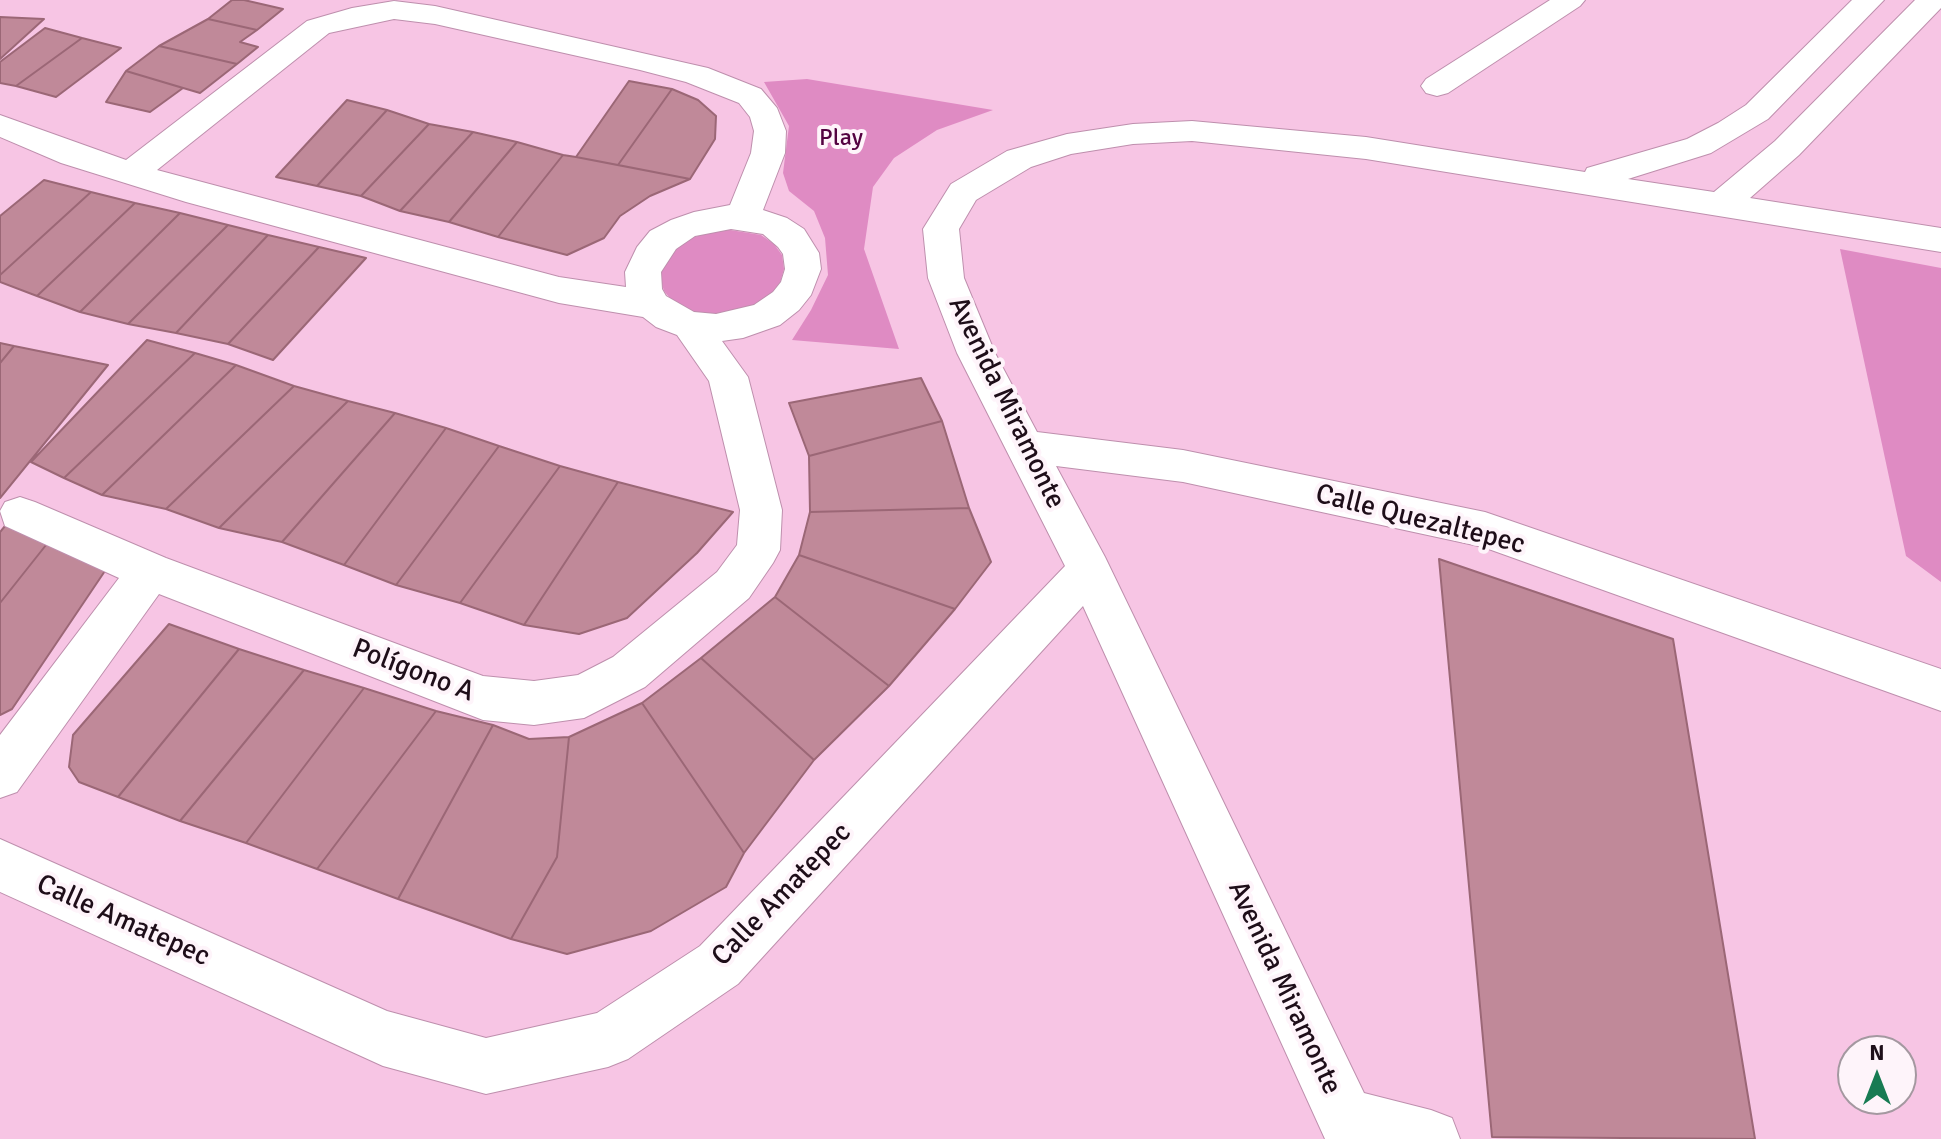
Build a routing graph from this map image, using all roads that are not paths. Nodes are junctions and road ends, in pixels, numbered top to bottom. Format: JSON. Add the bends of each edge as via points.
{"nodes":[{"id":1,"x":1570,"y":0,"type":"edge"},
{"id":2,"x":1869,"y":0,"type":"edge"},
{"id":3,"x":1932,"y":0,"type":"edge"},
{"id":4,"x":1437,"y":86,"type":"dead end"},
{"id":5,"x":0,"y":125,"type":"edge"},
{"id":6,"x":131,"y":173,"type":"junction"},
{"id":7,"x":1582,"y":180,"type":"junction"},
{"id":8,"x":1723,"y":203,"type":"junction"},
{"id":9,"x":742,"y":218,"type":"junction"},
{"id":10,"x":663,"y":240,"type":"junction"},
{"id":11,"x":1941,"y":240,"type":"edge"},
{"id":12,"x":559,"y":290,"type":"junction"},
{"id":13,"x":786,"y":301,"type":"junction"},
{"id":14,"x":653,"y":305,"type":"junction"},
{"id":15,"x":690,"y":325,"type":"junction"},
{"id":16,"x":728,"y":377,"type":"junction"},
{"id":17,"x":1023,"y":446,"type":"junction"},
{"id":18,"x":20,"y":514,"type":"dead end"},
{"id":19,"x":1089,"y":570,"type":"junction"},
{"id":20,"x":150,"y":571,"type":"junction"},
{"id":21,"x":1941,"y":690,"type":"edge"},
{"id":22,"x":0,"y":775,"type":"edge"},
{"id":23,"x":0,"y":865,"type":"edge"},
{"id":24,"x":1352,"y":1128,"type":"edge"},
{"id":25,"x":1431,"y":1139,"type":"edge"}],
"edges":[{"from":1,"to":4,"type":"street"},
{"from":2,"to":7,"type":"street","via":[[1757,112],[1730,130],[1677,153]]},
{"from":3,"to":8,"type":"street","via":[[1787,148]]},
{"from":5,"to":6,"type":"street"},
{"from":6,"to":9,"type":"street","via":[[318,27],[394,10],[627,58],[697,75],[750,96],[766,115],[770,131],[768,153]]},
{"from":6,"to":12,"type":"street"},
{"from":7,"to":8,"type":"street","name":"Avenida Miramonte"},
{"from":7,"to":17,"type":"street","name":"Avenida Miramonte","via":[[1366,148],[1192,131],[1067,144],[1019,159],[963,192],[941,229],[946,278]]},
{"from":8,"to":11,"type":"street","name":"Avenida Miramonte"},
{"from":9,"to":10,"type":"street","via":[[706,220]]},
{"from":9,"to":13,"type":"street","via":[[775,226],[801,253],[798,286]]},
{"from":10,"to":12,"type":"street","via":[[619,273]]},
{"from":10,"to":14,"type":"street","via":[[643,272],[644,290]]},
{"from":12,"to":14,"type":"street"},
{"from":13,"to":15,"type":"street","via":[[743,324]]},
{"from":13,"to":16,"type":"street"},
{"from":14,"to":15,"type":"street"},
{"from":15,"to":16,"type":"street","name":"Polígono A"},
{"from":16,"to":20,"type":"street","name":"Polígono A","via":[[761,510],[758,550],[722,595],[629,672],[584,696],[534,703],[483,698]]},
{"from":17,"to":19,"type":"street","name":"Avenida Miramonte"},
{"from":17,"to":21,"type":"street","name":"Calle Quezaltepec","via":[[1183,466],[1485,530]]},
{"from":18,"to":20,"type":"street","name":"Polígono A"},
{"from":19,"to":23,"type":"street","name":"Calle Amatepec","via":[[719,965],[608,1039],[486,1066],[398,1042]]},
{"from":19,"to":24,"type":"street","name":"Avenida Miramonte"},
{"from":20,"to":22,"type":"street"},
{"from":24,"to":25,"type":"street"}]}
